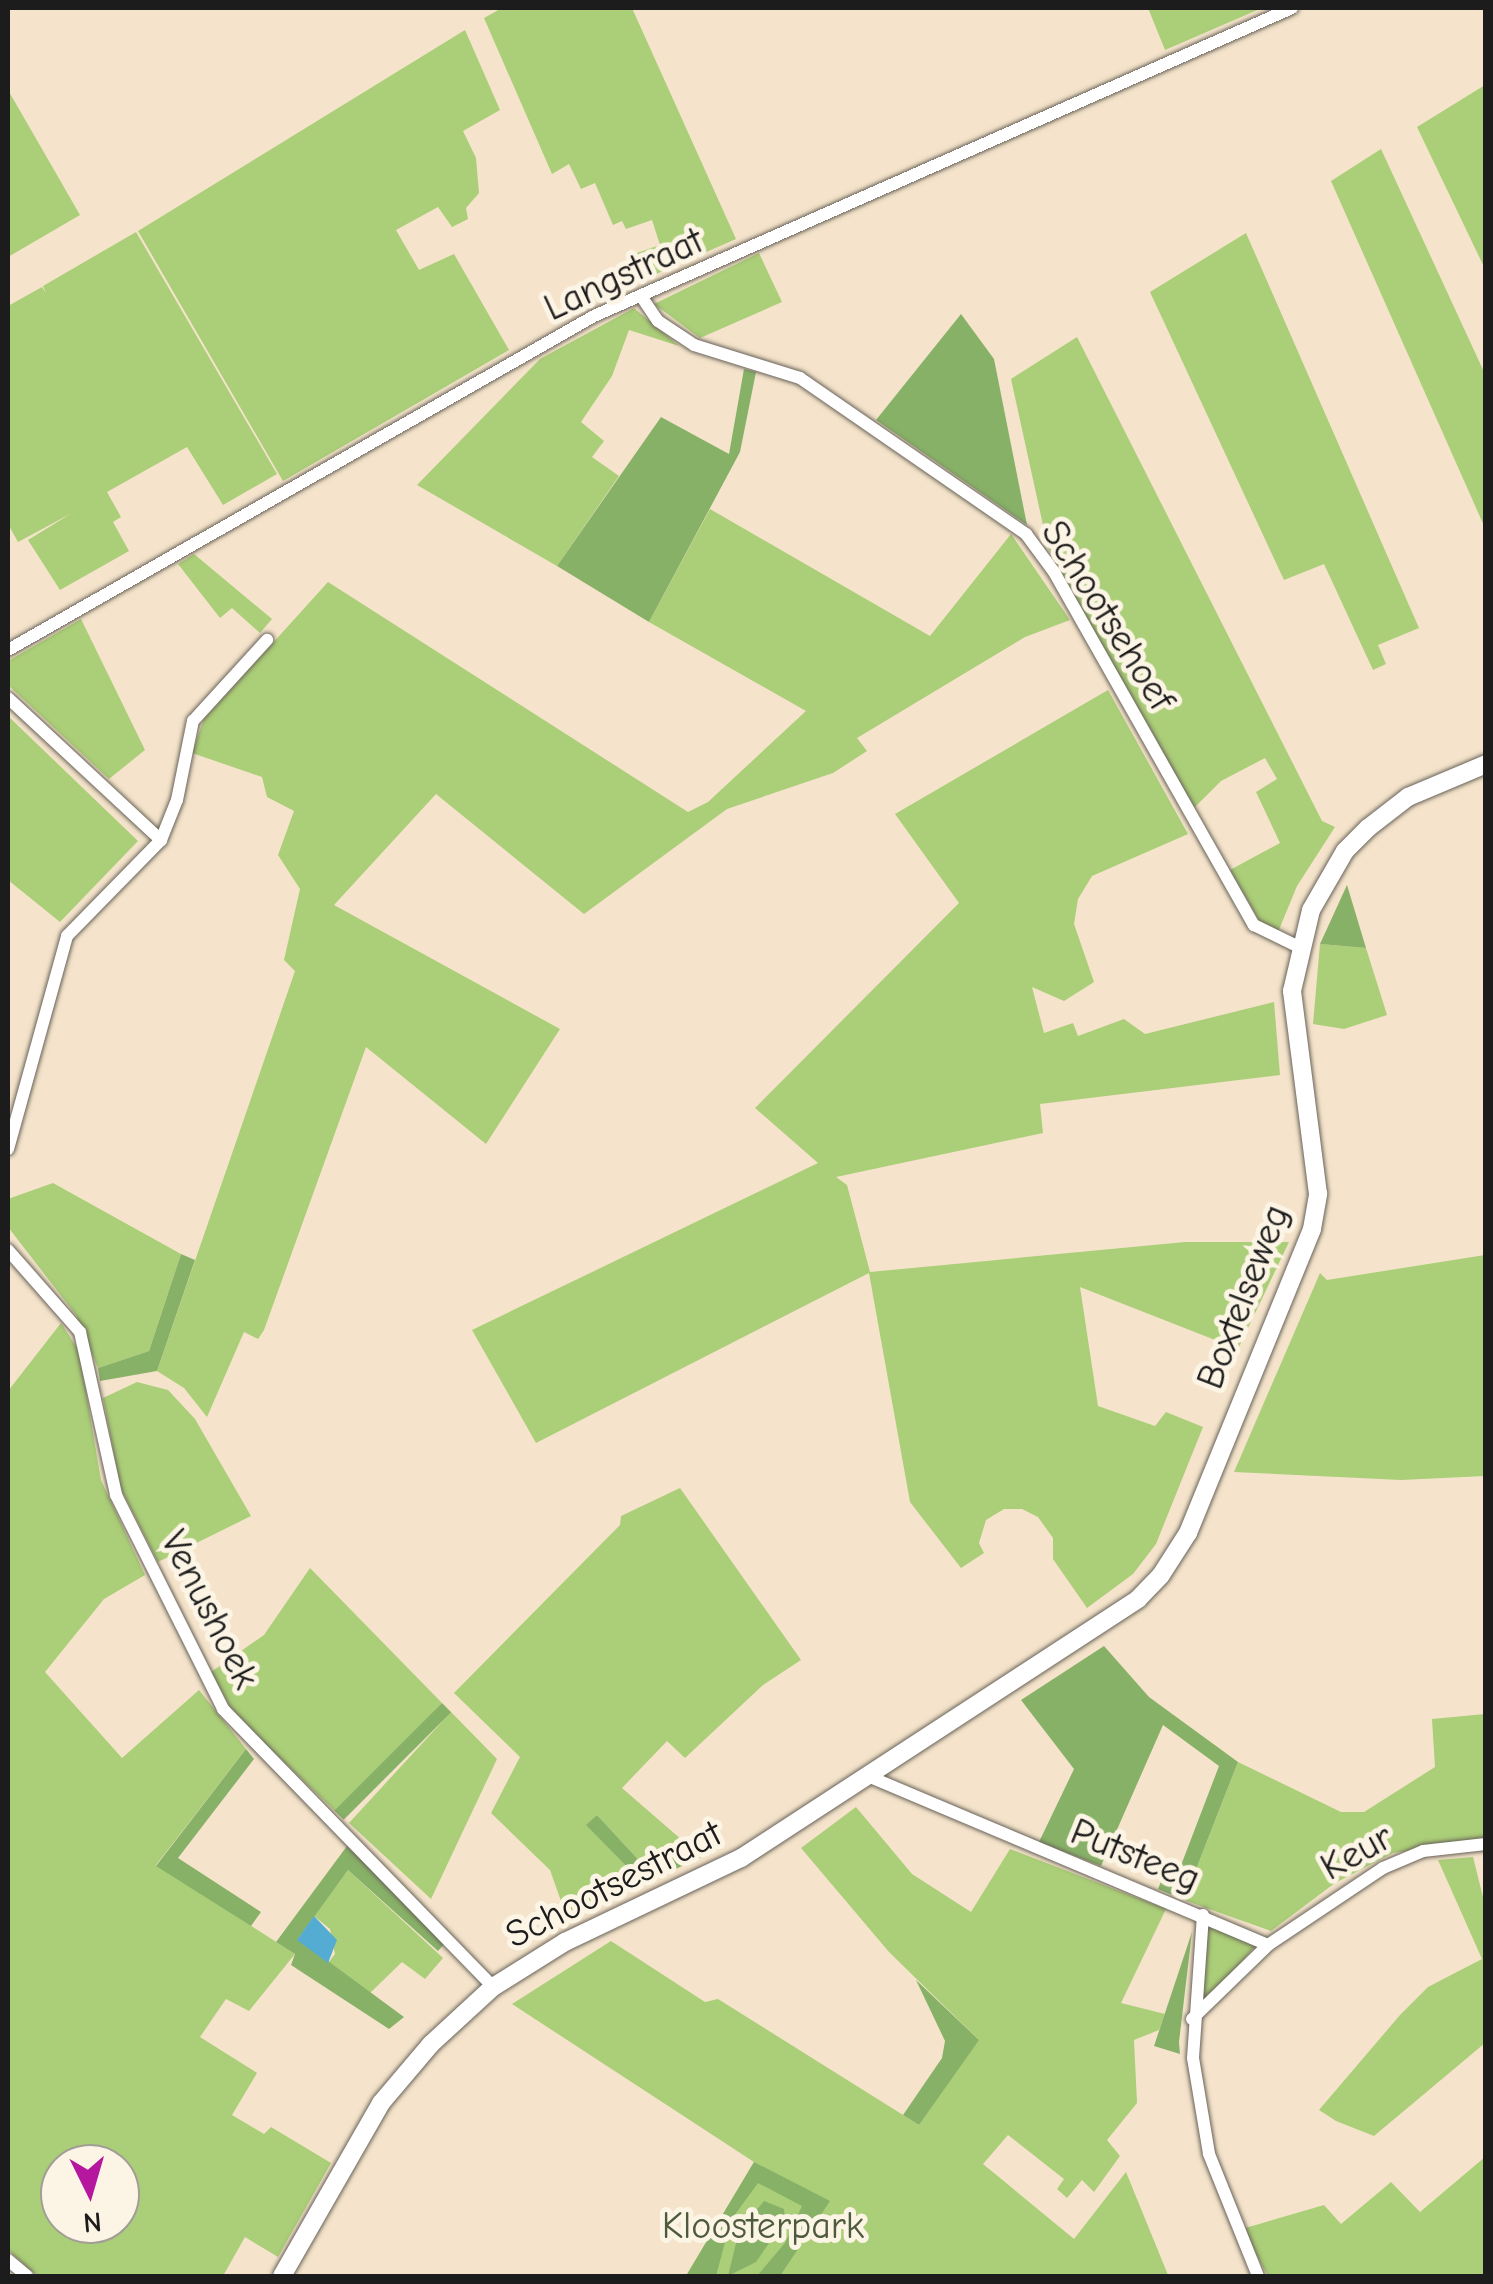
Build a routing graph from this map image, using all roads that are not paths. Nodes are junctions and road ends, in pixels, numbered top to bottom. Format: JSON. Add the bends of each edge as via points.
{"nodes":[{"id":1,"x":1292,"y":8,"type":"edge"},
{"id":2,"x":641,"y":296,"type":"junction"},
{"id":3,"x":266,"y":640,"type":"dead end"},
{"id":4,"x":8,"y":650,"type":"edge"},
{"id":5,"x":8,"y":698,"type":"edge"},
{"id":6,"x":1486,"y":764,"type":"edge"},
{"id":7,"x":161,"y":840,"type":"junction"},
{"id":8,"x":1299,"y":947,"type":"junction"},
{"id":9,"x":8,"y":1149,"type":"edge"},
{"id":10,"x":8,"y":1250,"type":"edge"},
{"id":11,"x":868,"y":1776,"type":"junction"},
{"id":12,"x":1486,"y":1844,"type":"edge"},
{"id":13,"x":1203,"y":1915,"type":"junction"},
{"id":14,"x":1268,"y":1945,"type":"junction"},
{"id":15,"x":493,"y":1986,"type":"junction"},
{"id":16,"x":1192,"y":2019,"type":"junction"},
{"id":17,"x":8,"y":2260,"type":"edge"},
{"id":18,"x":28,"y":2276,"type":"edge"},
{"id":19,"x":282,"y":2276,"type":"edge"},
{"id":20,"x":1258,"y":2276,"type":"edge"}],
"edges":[{"from":1,"to":2,"type":"street","name":"Langstraat"},
{"from":2,"to":4,"type":"street","name":"Langstraat","via":[[578,325]]},
{"from":2,"to":8,"type":"street","name":"Schootsehoef","via":[[658,320],[694,346],[800,378],[1026,534],[1054,572],[1254,925]]},
{"from":3,"to":7,"type":"street","via":[[193,721],[177,800]]},
{"from":5,"to":7,"type":"street"},
{"from":6,"to":8,"type":"main road","name":"Boxtelseweg","via":[[1418,792],[1368,828],[1327,878]]},
{"from":7,"to":9,"type":"street","via":[[67,936]]},
{"from":8,"to":11,"type":"main road","name":"Boxtelseweg","via":[[1292,991],[1318,1194],[1312,1228],[1188,1533],[1138,1599]]},
{"from":10,"to":15,"type":"street","name":"Venushoek","via":[[80,1332],[116,1495],[223,1709]]},
{"from":11,"to":13,"type":"street","name":"Putsteeg"},
{"from":11,"to":15,"type":"main road","name":"Schootsestraat","via":[[741,1858],[583,1932]]},
{"from":12,"to":14,"type":"street","name":"Keur","via":[[1423,1851],[1383,1868]]},
{"from":13,"to":14,"type":"street"},
{"from":13,"to":16,"type":"street","name":"Putsteeg"},
{"from":14,"to":16,"type":"street","name":"Keur"},
{"from":15,"to":19,"type":"main road","name":"Schootsestraat","via":[[385,2098]]},
{"from":16,"to":20,"type":"street","name":"Putsteeg","via":[[1209,2154]]},
{"from":17,"to":18,"type":"street"}]}
